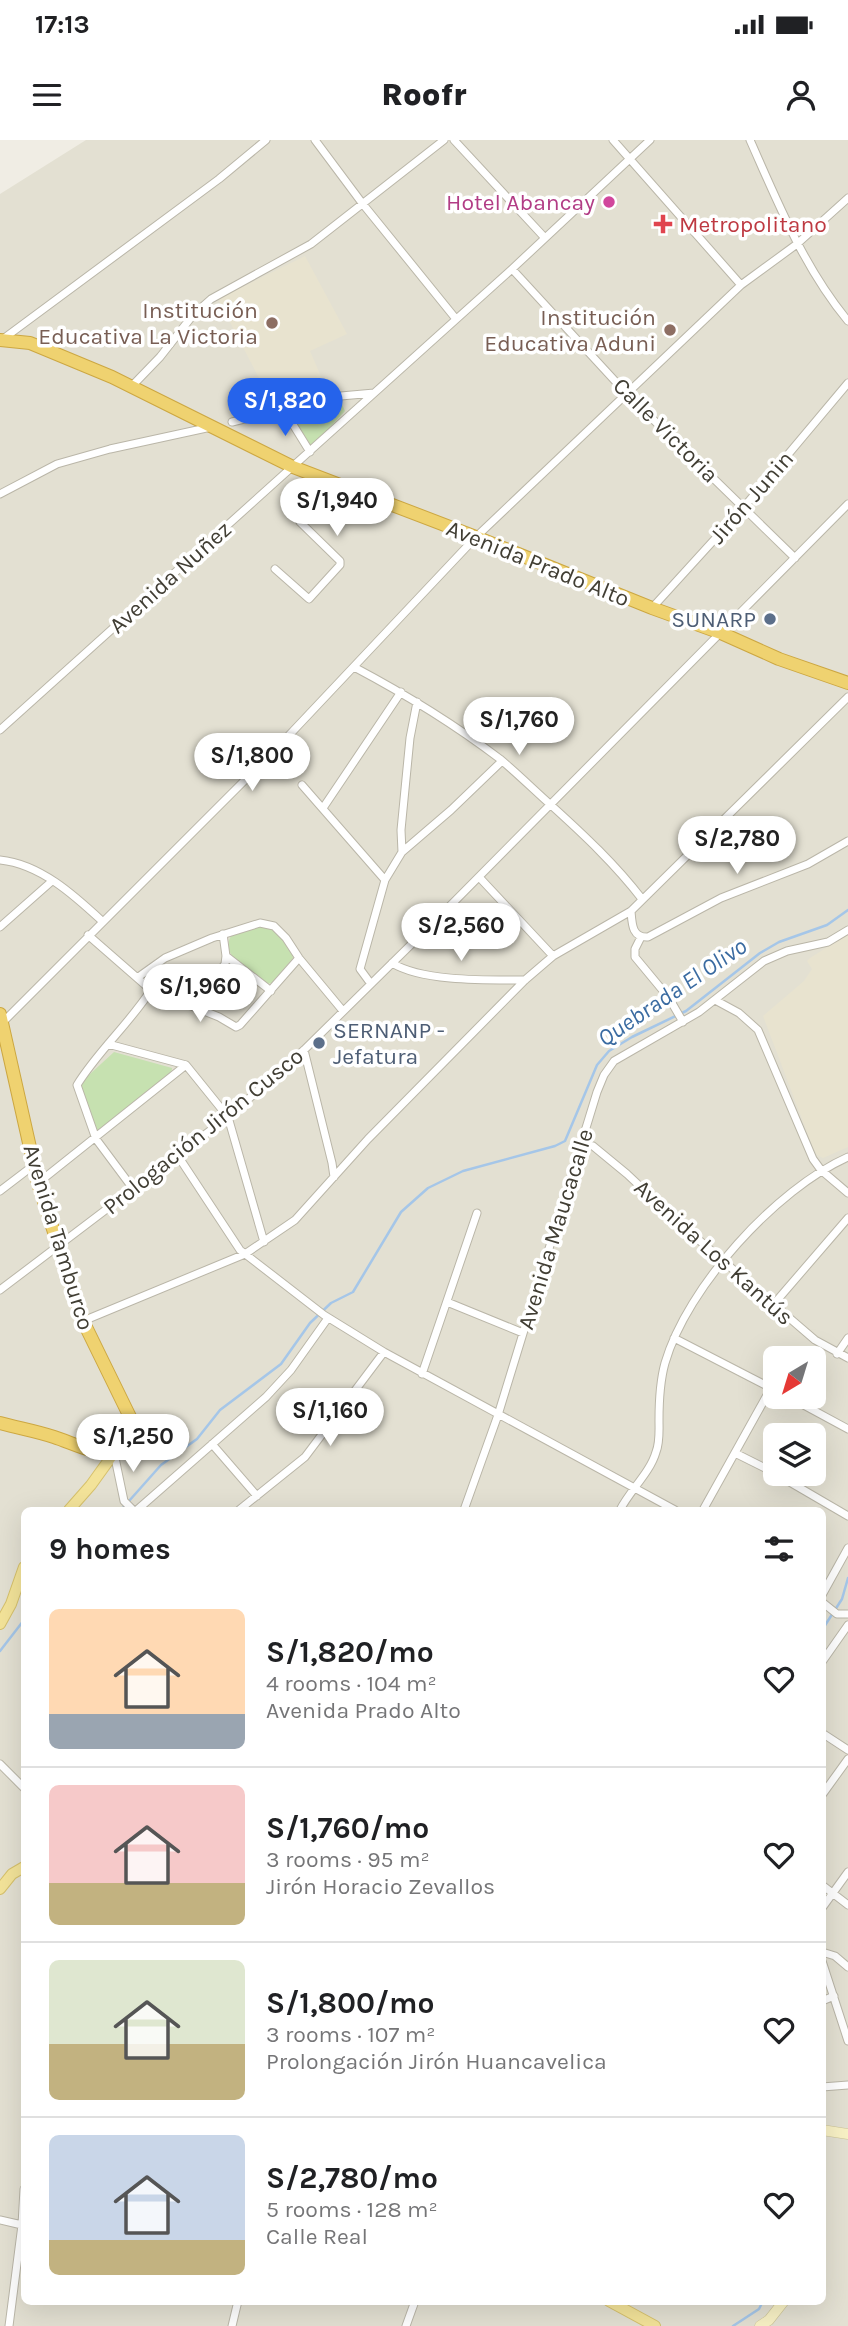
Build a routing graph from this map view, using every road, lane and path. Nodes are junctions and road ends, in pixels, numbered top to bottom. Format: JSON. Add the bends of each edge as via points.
{"nodes":[{"id":1,"x":266,"y":140,"type":"edge"},
{"id":2,"x":315,"y":140,"type":"edge"},
{"id":3,"x":444,"y":140,"type":"edge"},
{"id":4,"x":454,"y":140,"type":"edge"},
{"id":5,"x":613,"y":140,"type":"edge"},
{"id":6,"x":650,"y":140,"type":"edge"},
{"id":7,"x":750,"y":140,"type":"edge"},
{"id":8,"x":629,"y":159,"type":"junction"},
{"id":9,"x":848,"y":198,"type":"edge"},
{"id":10,"x":362,"y":203,"type":"junction"},
{"id":11,"x":545,"y":237,"type":"junction"},
{"id":12,"x":797,"y":244,"type":"junction"},
{"id":13,"x":512,"y":269,"type":"junction"},
{"id":14,"x":741,"y":285,"type":"junction"},
{"id":15,"x":456,"y":319,"type":"junction"},
{"id":16,"x":848,"y":321,"type":"edge"},
{"id":17,"x":0,"y":340,"type":"edge"},
{"id":18,"x":848,"y":383,"type":"edge"},
{"id":19,"x":132,"y":386,"type":"junction"},
{"id":20,"x":374,"y":393,"type":"junction"},
{"id":21,"x":627,"y":394,"type":"junction"},
{"id":22,"x":284,"y":410,"type":"junction"},
{"id":23,"x":232,"y":422,"type":"dead end"},
{"id":24,"x":212,"y":427,"type":"junction"},
{"id":25,"x":310,"y":452,"type":"junction"},
{"id":26,"x":293,"y":467,"type":"junction"},
{"id":27,"x":322,"y":478,"type":"junction"},
{"id":28,"x":0,"y":494,"type":"edge"},
{"id":29,"x":848,"y":504,"type":"edge"},
{"id":30,"x":744,"y":507,"type":"junction"},
{"id":31,"x":476,"y":537,"type":"junction"},
{"id":32,"x":794,"y":558,"type":"junction"},
{"id":33,"x":275,"y":569,"type":"dead end"},
{"id":34,"x":652,"y":608,"type":"junction"},
{"id":35,"x":721,"y":632,"type":"junction"},
{"id":36,"x":354,"y":667,"type":"junction"},
{"id":37,"x":848,"y":683,"type":"edge"},
{"id":38,"x":401,"y":692,"type":"junction"},
{"id":39,"x":848,"y":697,"type":"edge"},
{"id":40,"x":417,"y":702,"type":"junction"},
{"id":41,"x":0,"y":730,"type":"edge"},
{"id":42,"x":502,"y":761,"type":"junction"},
{"id":43,"x":302,"y":785,"type":"dead end"},
{"id":44,"x":551,"y":805,"type":"junction"},
{"id":45,"x":323,"y":808,"type":"junction"},
{"id":46,"x":848,"y":841,"type":"edge"},
{"id":47,"x":402,"y":852,"type":"junction"},
{"id":48,"x":0,"y":860,"type":"edge"},
{"id":49,"x":479,"y":877,"type":"junction"},
{"id":50,"x":385,"y":880,"type":"junction"},
{"id":51,"x":52,"y":881,"type":"junction"},
{"id":52,"x":642,"y":899,"type":"junction"},
{"id":53,"x":631,"y":911,"type":"junction"},
{"id":54,"x":102,"y":921,"type":"junction"},
{"id":55,"x":0,"y":927,"type":"edge"},
{"id":56,"x":848,"y":930,"type":"edge"},
{"id":57,"x":223,"y":934,"type":"junction"},
{"id":58,"x":88,"y":935,"type":"junction"},
{"id":59,"x":641,"y":937,"type":"junction"},
{"id":60,"x":226,"y":956,"type":"junction"},
{"id":61,"x":553,"y":956,"type":"junction"},
{"id":62,"x":299,"y":958,"type":"junction"},
{"id":63,"x":392,"y":963,"type":"junction"},
{"id":64,"x":137,"y":978,"type":"junction"},
{"id":65,"x":525,"y":980,"type":"junction"},
{"id":66,"x":371,"y":984,"type":"junction"},
{"id":67,"x":151,"y":990,"type":"junction"},
{"id":68,"x":271,"y":991,"type":"junction"},
{"id":69,"x":715,"y":1000,"type":"junction"},
{"id":70,"x":192,"y":1006,"type":"junction"},
{"id":71,"x":343,"y":1011,"type":"junction"},
{"id":72,"x":1,"y":1020,"type":"edge"},
{"id":73,"x":682,"y":1020,"type":"junction"},
{"id":74,"x":108,"y":1044,"type":"junction"},
{"id":75,"x":304,"y":1050,"type":"junction"},
{"id":76,"x":186,"y":1065,"type":"junction"},
{"id":77,"x":228,"y":1117,"type":"junction"},
{"id":78,"x":96,"y":1139,"type":"junction"},
{"id":79,"x":582,"y":1144,"type":"junction"},
{"id":80,"x":178,"y":1156,"type":"junction"},
{"id":81,"x":848,"y":1157,"type":"edge"},
{"id":82,"x":34,"y":1166,"type":"junction"},
{"id":83,"x":821,"y":1171,"type":"junction"},
{"id":84,"x":334,"y":1177,"type":"junction"},
{"id":85,"x":38,"y":1184,"type":"junction"},
{"id":86,"x":134,"y":1190,"type":"junction"},
{"id":87,"x":0,"y":1191,"type":"edge"},
{"id":88,"x":848,"y":1193,"type":"edge"},
{"id":89,"x":477,"y":1213,"type":"dead end"},
{"id":90,"x":848,"y":1218,"type":"edge"},
{"id":91,"x":264,"y":1242,"type":"junction"},
{"id":92,"x":59,"y":1246,"type":"junction"},
{"id":93,"x":245,"y":1254,"type":"junction"},
{"id":94,"x":724,"y":1261,"type":"junction"},
{"id":95,"x":0,"y":1290,"type":"edge"},
{"id":96,"x":447,"y":1302,"type":"junction"},
{"id":97,"x":773,"y":1305,"type":"junction"},
{"id":98,"x":326,"y":1316,"type":"junction"},
{"id":99,"x":82,"y":1321,"type":"junction"},
{"id":100,"x":523,"y":1333,"type":"junction"},
{"id":101,"x":674,"y":1338,"type":"junction"},
{"id":102,"x":848,"y":1338,"type":"edge"},
{"id":103,"x":384,"y":1352,"type":"junction"},
{"id":104,"x":837,"y":1353,"type":"junction"},
{"id":105,"x":848,"y":1359,"type":"edge"},
{"id":106,"x":422,"y":1374,"type":"junction"},
{"id":107,"x":763,"y":1384,"type":"edge"},
{"id":108,"x":763,"y":1406,"type":"edge"},
{"id":109,"x":812,"y":1409,"type":"edge"},
{"id":110,"x":498,"y":1415,"type":"junction"},
{"id":111,"x":0,"y":1423,"type":"edge"},
{"id":112,"x":848,"y":1429,"type":"edge"},
{"id":113,"x":212,"y":1444,"type":"junction"},
{"id":114,"x":114,"y":1453,"type":"junction"},
{"id":115,"x":735,"y":1453,"type":"junction"},
{"id":116,"x":763,"y":1467,"type":"edge"},
{"id":117,"x":798,"y":1486,"type":"edge"},
{"id":118,"x":633,"y":1488,"type":"junction"},
{"id":119,"x":257,"y":1496,"type":"junction"},
{"id":120,"x":71,"y":1507,"type":"edge"},
{"id":121,"x":132,"y":1507,"type":"edge"},
{"id":122,"x":136,"y":1507,"type":"edge"},
{"id":123,"x":243,"y":1507,"type":"edge"},
{"id":124,"x":465,"y":1507,"type":"edge"},
{"id":125,"x":622,"y":1507,"type":"edge"},
{"id":126,"x":669,"y":1507,"type":"edge"},
{"id":127,"x":705,"y":1507,"type":"edge"},
{"id":128,"x":848,"y":1516,"type":"edge"},
{"id":129,"x":848,"y":1548,"type":"edge"},
{"id":130,"x":21,"y":1576,"type":"edge"},
{"id":131,"x":826,"y":1588,"type":"edge"},
{"id":132,"x":826,"y":1607,"type":"edge"},
{"id":133,"x":848,"y":1614,"type":"edge"},
{"id":134,"x":0,"y":1625,"type":"edge"},
{"id":135,"x":848,"y":1625,"type":"edge"},
{"id":136,"x":826,"y":1656,"type":"edge"},
{"id":137,"x":826,"y":1736,"type":"edge"},
{"id":138,"x":848,"y":1750,"type":"edge"},
{"id":139,"x":848,"y":1759,"type":"edge"},
{"id":140,"x":0,"y":1764,"type":"edge"},
{"id":141,"x":21,"y":1785,"type":"edge"},
{"id":142,"x":826,"y":1789,"type":"edge"},
{"id":143,"x":21,"y":1869,"type":"edge"},
{"id":144,"x":848,"y":1872,"type":"edge"},
{"id":145,"x":826,"y":1888,"type":"edge"},
{"id":146,"x":0,"y":1889,"type":"edge"},
{"id":147,"x":832,"y":1892,"type":"junction"},
{"id":148,"x":826,"y":1902,"type":"edge"},
{"id":149,"x":848,"y":1905,"type":"edge"},
{"id":150,"x":826,"y":1953,"type":"edge"},
{"id":151,"x":848,"y":1967,"type":"edge"},
{"id":152,"x":826,"y":1973,"type":"edge"},
{"id":153,"x":834,"y":1996,"type":"junction"},
{"id":154,"x":826,"y":1999,"type":"edge"},
{"id":155,"x":848,"y":2041,"type":"edge"},
{"id":156,"x":848,"y":2085,"type":"edge"},
{"id":157,"x":826,"y":2087,"type":"edge"},
{"id":158,"x":826,"y":2131,"type":"edge"},
{"id":159,"x":848,"y":2134,"type":"edge"},
{"id":160,"x":0,"y":2220,"type":"edge"},
{"id":161,"x":21,"y":2225,"type":"edge"},
{"id":162,"x":21,"y":2233,"type":"edge"},
{"id":163,"x":237,"y":2305,"type":"edge"},
{"id":164,"x":414,"y":2305,"type":"edge"},
{"id":165,"x":617,"y":2305,"type":"edge"},
{"id":166,"x":780,"y":2305,"type":"edge"},
{"id":167,"x":9,"y":2326,"type":"edge"},
{"id":168,"x":232,"y":2326,"type":"edge"},
{"id":169,"x":406,"y":2326,"type":"edge"},
{"id":170,"x":656,"y":2326,"type":"edge"},
{"id":171,"x":760,"y":2326,"type":"edge"}],
"edges":[{"from":1,"to":17,"type":"street"},
{"from":2,"to":10,"type":"street"},
{"from":3,"to":10,"type":"street"},
{"from":4,"to":11,"type":"street"},
{"from":5,"to":8,"type":"street"},
{"from":6,"to":8,"type":"street","name":"Avenida Nuñez"},
{"from":7,"to":12,"type":"street"},
{"from":8,"to":11,"type":"street","name":"Avenida Nuñez"},
{"from":8,"to":14,"type":"street"},
{"from":9,"to":12,"type":"street"},
{"from":10,"to":15,"type":"street"},
{"from":10,"to":19,"type":"street","via":[[311,244],[211,299]]},
{"from":11,"to":13,"type":"street","name":"Avenida Nuñez"},
{"from":12,"to":14,"type":"street"},
{"from":12,"to":16,"type":"street"},
{"from":13,"to":15,"type":"street","name":"Avenida Nuñez"},
{"from":13,"to":21,"type":"street","name":"Calle Victoria"},
{"from":14,"to":21,"type":"street"},
{"from":15,"to":20,"type":"street","name":"Avenida Nuñez"},
{"from":17,"to":19,"type":"highway","name":"Avenida Prado Alto","via":[[30,342]]},
{"from":18,"to":30,"type":"street","name":"Jirón Junin"},
{"from":19,"to":24,"type":"highway","name":"Avenida Prado Alto"},
{"from":20,"to":22,"type":"street"},
{"from":20,"to":25,"type":"street","name":"Avenida Nuñez"},
{"from":21,"to":30,"type":"street","name":"Calle Victoria"},
{"from":21,"to":31,"type":"street"},
{"from":22,"to":23,"type":"street"},
{"from":22,"to":25,"type":"street"},
{"from":24,"to":26,"type":"highway","name":"Avenida Prado Alto"},
{"from":24,"to":28,"type":"street","via":[[57,464]]},
{"from":25,"to":26,"type":"street","name":"Avenida Nuñez"},
{"from":26,"to":27,"type":"highway","name":"Avenida Prado Alto"},
{"from":26,"to":41,"type":"street","name":"Avenida Nuñez"},
{"from":27,"to":31,"type":"highway","name":"Avenida Prado Alto"},
{"from":27,"to":33,"type":"street","via":[[298,517],[340,565],[309,599]]},
{"from":29,"to":32,"type":"street","name":"Prologación Jirón Cusco"},
{"from":30,"to":32,"type":"street","name":"Calle Victoria"},
{"from":30,"to":34,"type":"street","name":"Jirón Junin"},
{"from":31,"to":34,"type":"highway","name":"Avenida Prado Alto"},
{"from":31,"to":36,"type":"street"},
{"from":32,"to":35,"type":"street","name":"Prologación Jirón Cusco"},
{"from":34,"to":35,"type":"highway","name":"Avenida Prado Alto"},
{"from":35,"to":37,"type":"highway","name":"Avenida Prado Alto"},
{"from":35,"to":44,"type":"street","name":"Prologación Jirón Cusco"},
{"from":36,"to":38,"type":"street"},
{"from":36,"to":54,"type":"street"},
{"from":38,"to":40,"type":"street"},
{"from":38,"to":45,"type":"street"},
{"from":39,"to":52,"type":"street"},
{"from":40,"to":42,"type":"street"},
{"from":40,"to":47,"type":"street"},
{"from":42,"to":44,"type":"street"},
{"from":42,"to":47,"type":"street"},
{"from":43,"to":45,"type":"street"},
{"from":44,"to":49,"type":"street","name":"Prologación Jirón Cusco"},
{"from":44,"to":52,"type":"street","via":[[620,869]]},
{"from":45,"to":50,"type":"street"},
{"from":46,"to":59,"type":"street","via":[[808,864],[721,898]]},
{"from":47,"to":50,"type":"street"},
{"from":48,"to":51,"type":"street"},
{"from":49,"to":61,"type":"street"},
{"from":49,"to":63,"type":"street","name":"Prologación Jirón Cusco"},
{"from":50,"to":66,"type":"street","via":[[359,969]]},
{"from":51,"to":54,"type":"street"},
{"from":51,"to":55,"type":"street"},
{"from":52,"to":53,"type":"street"},
{"from":53,"to":59,"type":"street","via":[[633,928]]},
{"from":53,"to":61,"type":"street"},
{"from":54,"to":58,"type":"street"},
{"from":56,"to":69,"type":"street","name":"Avenida Maucacalle","via":[[828,942],[774,955]]},
{"from":57,"to":60,"type":"street"},
{"from":57,"to":62,"type":"street","via":[[260,923],[274,926]]},
{"from":57,"to":64,"type":"street","via":[[165,958]]},
{"from":58,"to":64,"type":"street"},
{"from":58,"to":72,"type":"street"},
{"from":59,"to":73,"type":"street","via":[[635,957]]},
{"from":60,"to":68,"type":"street"},
{"from":60,"to":70,"type":"street","via":[[221,970]]},
{"from":61,"to":65,"type":"street"},
{"from":62,"to":68,"type":"street"},
{"from":62,"to":71,"type":"street"},
{"from":63,"to":65,"type":"street","via":[[405,971],[431,975]]},
{"from":63,"to":66,"type":"street","name":"Prologación Jirón Cusco"},
{"from":64,"to":67,"type":"street"},
{"from":65,"to":84,"type":"street"},
{"from":66,"to":71,"type":"street","name":"Prologación Jirón Cusco"},
{"from":67,"to":70,"type":"street"},
{"from":67,"to":74,"type":"street"},
{"from":68,"to":70,"type":"street","via":[[236,1027]]},
{"from":69,"to":73,"type":"street","name":"Avenida Maucacalle"},
{"from":69,"to":83,"type":"street","via":[[740,1013],[758,1030],[798,1129]]},
{"from":71,"to":75,"type":"street","name":"Prologación Jirón Cusco"},
{"from":72,"to":82,"type":"highway","name":"Avenida Tamburco"},
{"from":73,"to":79,"type":"street","name":"Avenida Maucacalle","via":[[621,1055],[608,1068]]},
{"from":74,"to":76,"type":"street"},
{"from":74,"to":78,"type":"street","via":[[77,1085]]},
{"from":75,"to":77,"type":"street","name":"Prologación Jirón Cusco"},
{"from":75,"to":84,"type":"street"},
{"from":76,"to":77,"type":"street"},
{"from":76,"to":78,"type":"street"},
{"from":77,"to":80,"type":"street","name":"Prologación Jirón Cusco"},
{"from":77,"to":91,"type":"street"},
{"from":78,"to":85,"type":"street"},
{"from":78,"to":86,"type":"street"},
{"from":79,"to":94,"type":"street","name":"Avenida Los Kantús","via":[[593,1146]]},
{"from":79,"to":100,"type":"street","name":"Avenida Maucacalle"},
{"from":80,"to":86,"type":"street","name":"Prologación Jirón Cusco"},
{"from":80,"to":93,"type":"street"},
{"from":81,"to":83,"type":"street"},
{"from":82,"to":85,"type":"highway","name":"Avenida Tamburco"},
{"from":82,"to":87,"type":"street"},
{"from":83,"to":88,"type":"street"},
{"from":83,"to":94,"type":"street","via":[[769,1211]]},
{"from":84,"to":91,"type":"street","via":[[295,1220]]},
{"from":85,"to":92,"type":"highway","name":"Avenida Tamburco"},
{"from":86,"to":92,"type":"street","name":"Prologación Jirón Cusco"},
{"from":89,"to":96,"type":"street"},
{"from":90,"to":97,"type":"street"},
{"from":91,"to":93,"type":"street"},
{"from":92,"to":95,"type":"street","name":"Prologación Jirón Cusco"},
{"from":92,"to":99,"type":"highway","name":"Avenida Tamburco"},
{"from":93,"to":98,"type":"street"},
{"from":93,"to":99,"type":"street"},
{"from":94,"to":97,"type":"street","name":"Avenida Los Kantús"},
{"from":94,"to":101,"type":"street","via":[[698,1293]]},
{"from":96,"to":100,"type":"street"},
{"from":96,"to":106,"type":"street"},
{"from":97,"to":104,"type":"street","name":"Avenida Los Kantús"},
{"from":98,"to":103,"type":"street"},
{"from":98,"to":113,"type":"street","via":[[292,1370]]},
{"from":99,"to":114,"type":"highway","name":"Avenida Tamburco","via":[[131,1419],[125,1447]]},
{"from":100,"to":110,"type":"street","name":"Avenida Maucacalle"},
{"from":101,"to":107,"type":"street"},
{"from":101,"to":118,"type":"street","via":[[662,1380],[657,1450]]},
{"from":102,"to":104,"type":"street"},
{"from":103,"to":106,"type":"street"},
{"from":103,"to":119,"type":"street","via":[[306,1457]]},
{"from":104,"to":105,"type":"street","name":"Avenida Los Kantús"},
{"from":106,"to":110,"type":"street"},
{"from":108,"to":115,"type":"street"},
{"from":109,"to":112,"type":"street"},
{"from":110,"to":118,"type":"street"},
{"from":110,"to":124,"type":"street","name":"Avenida Maucacalle"},
{"from":111,"to":114,"type":"highway","via":[[102,1454]]},
{"from":113,"to":119,"type":"street"},
{"from":113,"to":122,"type":"street"},
{"from":114,"to":120,"type":"main road"},
{"from":114,"to":121,"type":"street","via":[[124,1501]]},
{"from":115,"to":116,"type":"street"},
{"from":115,"to":127,"type":"street"},
{"from":117,"to":128,"type":"street"},
{"from":118,"to":125,"type":"street"},
{"from":118,"to":126,"type":"street"},
{"from":119,"to":123,"type":"street"},
{"from":129,"to":131,"type":"street"},
{"from":130,"to":134,"type":"main road"},
{"from":132,"to":133,"type":"street"},
{"from":135,"to":136,"type":"street"},
{"from":137,"to":138,"type":"street"},
{"from":139,"to":142,"type":"street"},
{"from":140,"to":141,"type":"street"},
{"from":143,"to":146,"type":"main road"},
{"from":144,"to":147,"type":"street"},
{"from":145,"to":147,"type":"street"},
{"from":147,"to":148,"type":"street"},
{"from":147,"to":149,"type":"street"},
{"from":150,"to":151,"type":"street"},
{"from":152,"to":153,"type":"street"},
{"from":153,"to":154,"type":"street"},
{"from":153,"to":155,"type":"street"},
{"from":156,"to":157,"type":"street"},
{"from":158,"to":159,"type":"main road"},
{"from":160,"to":161,"type":"street"},
{"from":162,"to":167,"type":"street"},
{"from":163,"to":168,"type":"street"},
{"from":164,"to":169,"type":"street"},
{"from":165,"to":170,"type":"main road"},
{"from":166,"to":171,"type":"main road"}]}
